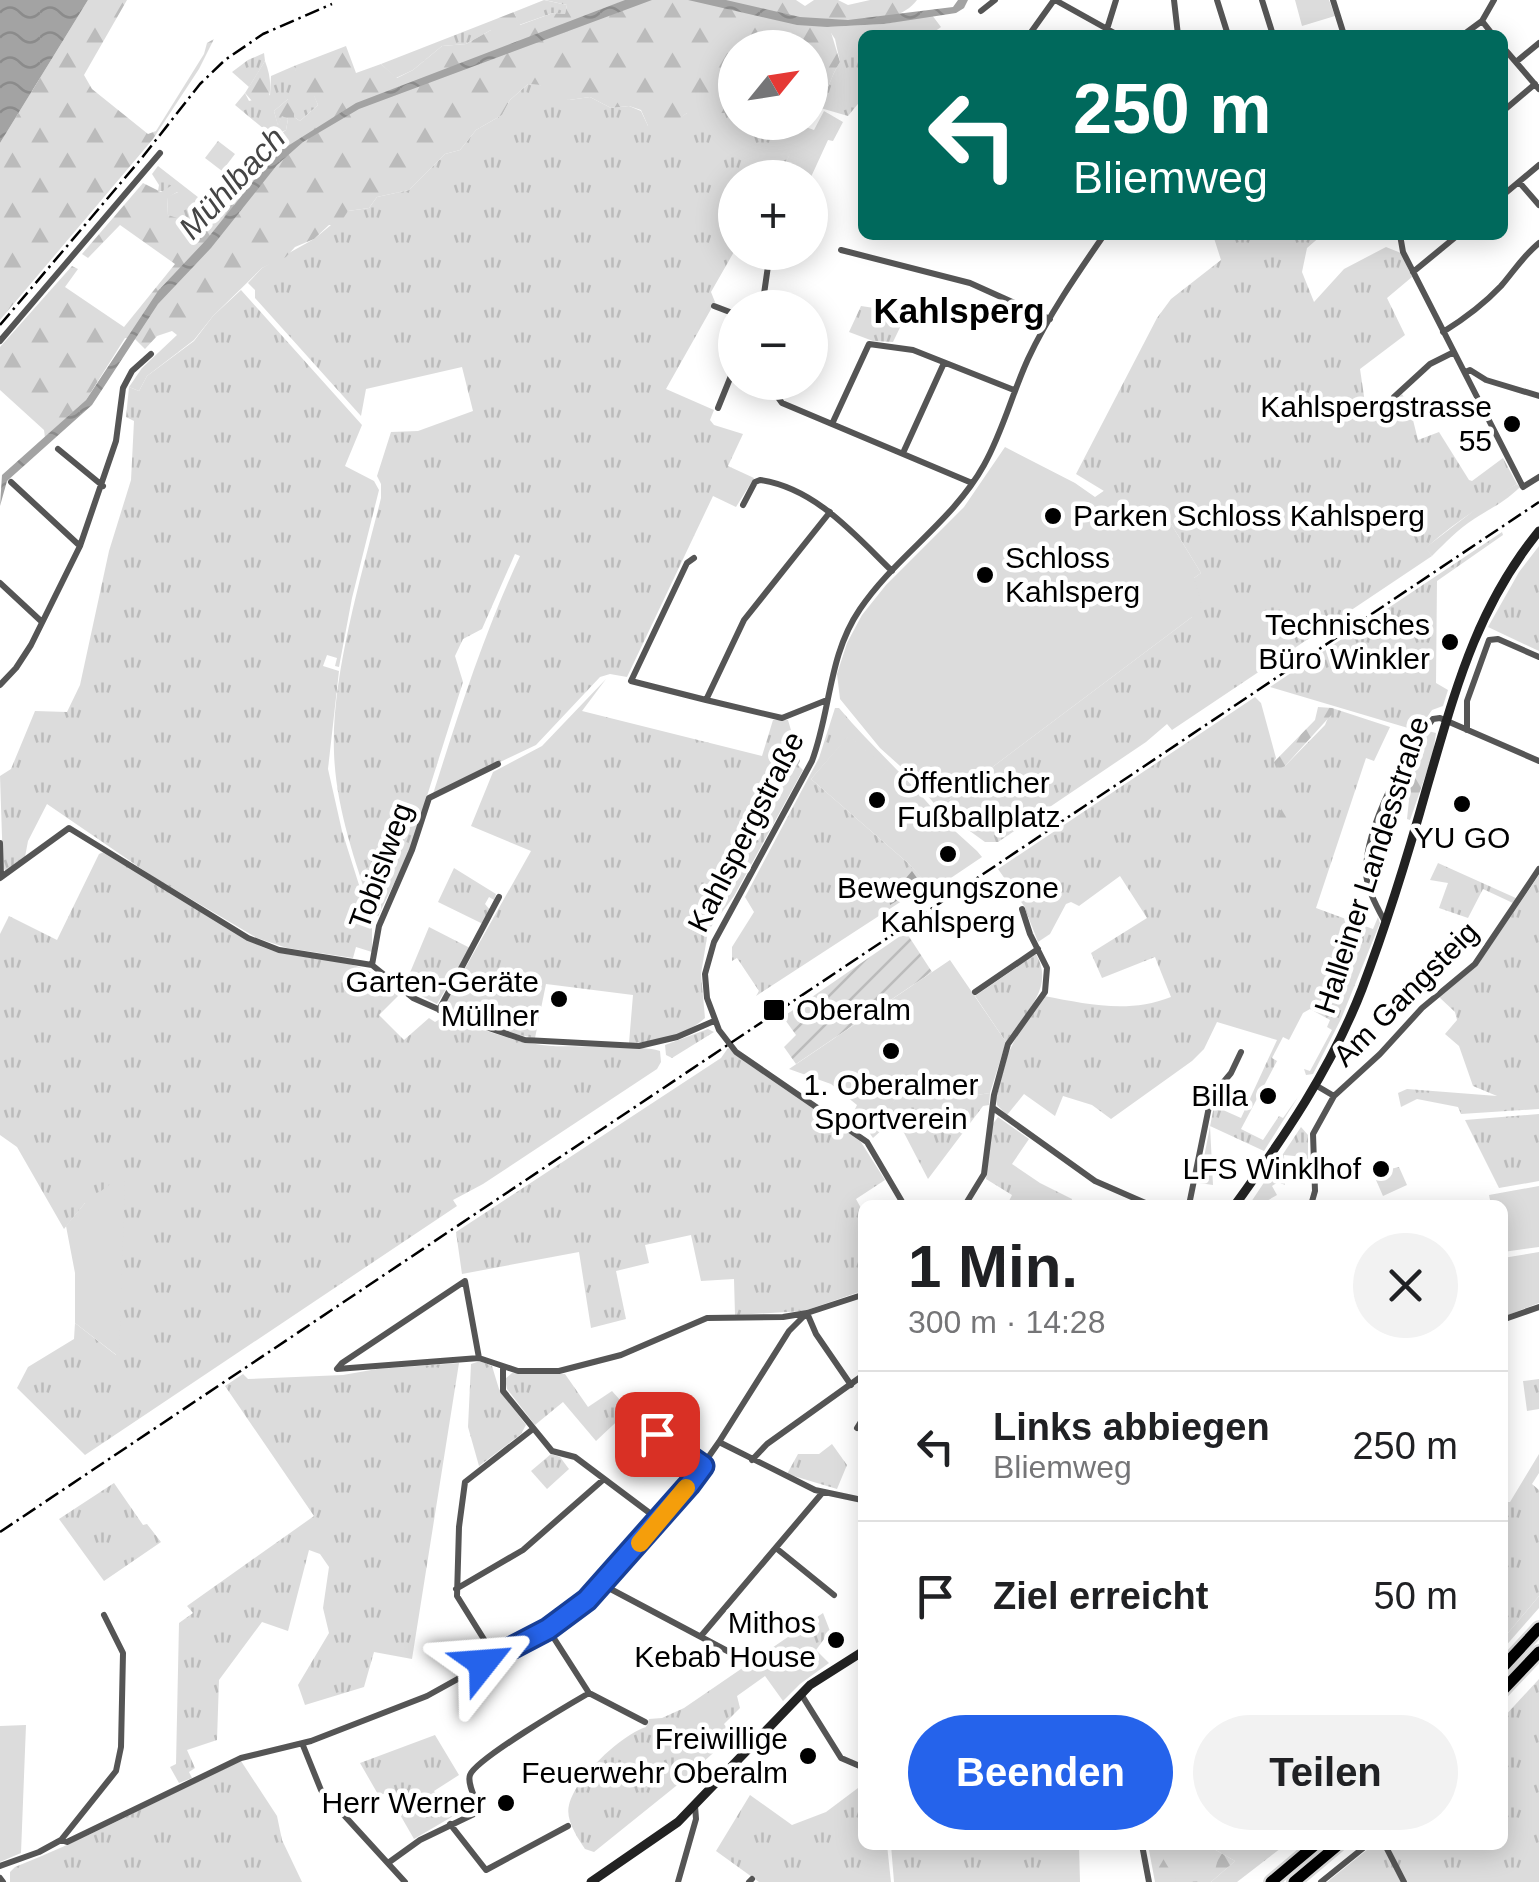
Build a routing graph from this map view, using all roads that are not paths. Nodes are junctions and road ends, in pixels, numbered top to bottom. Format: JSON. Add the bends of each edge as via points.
{"nodes":[{"id":1,"x":995,"y":0,"type":"edge"},
{"id":2,"x":1054,"y":0,"type":"edge"},
{"id":3,"x":1116,"y":0,"type":"edge"},
{"id":4,"x":1174,"y":0,"type":"edge"},
{"id":5,"x":1218,"y":0,"type":"edge"},
{"id":6,"x":1262,"y":0,"type":"edge"},
{"id":7,"x":1333,"y":0,"type":"edge"},
{"id":8,"x":1494,"y":0,"type":"edge"},
{"id":9,"x":982,"y":10,"type":"dead end"},
{"id":10,"x":1482,"y":22,"type":"junction"},
{"id":11,"x":1108,"y":29,"type":"joint"},
{"id":12,"x":1033,"y":30,"type":"edge"},
{"id":13,"x":1177,"y":30,"type":"edge"},
{"id":14,"x":1227,"y":30,"type":"edge"},
{"id":15,"x":1271,"y":30,"type":"edge"},
{"id":16,"x":1342,"y":30,"type":"edge"},
{"id":17,"x":1470,"y":30,"type":"edge"},
{"id":18,"x":1489,"y":30,"type":"edge"},
{"id":19,"x":1539,"y":43,"type":"edge"},
{"id":20,"x":1508,"y":53,"type":"edge"},
{"id":21,"x":1516,"y":62,"type":"junction"},
{"id":22,"x":1537,"y":87,"type":"edge"},
{"id":23,"x":1508,"y":108,"type":"edge"},
{"id":24,"x":160,"y":153,"type":"dead end"},
{"id":25,"x":1539,"y":165,"type":"edge"},
{"id":26,"x":1519,"y":182,"type":"junction"},
{"id":27,"x":1508,"y":191,"type":"edge"},
{"id":28,"x":1539,"y":205,"type":"edge"},
{"id":29,"x":1099,"y":240,"type":"edge"},
{"id":30,"x":1401,"y":240,"type":"edge"},
{"id":31,"x":1452,"y":240,"type":"edge"},
{"id":32,"x":1539,"y":244,"type":"edge"},
{"id":33,"x":841,"y":250,"type":"dead end"},
{"id":34,"x":1413,"y":272,"type":"junction"},
{"id":35,"x":714,"y":306,"type":"dead end"},
{"id":36,"x":718,"y":308,"type":"edge"},
{"id":37,"x":1050,"y":319,"type":"junction"},
{"id":38,"x":1443,"y":332,"type":"junction"},
{"id":39,"x":0,"y":341,"type":"edge"},
{"id":40,"x":1454,"y":352,"type":"junction"},
{"id":41,"x":151,"y":354,"type":"dead end"},
{"id":42,"x":944,"y":362,"type":"junction"},
{"id":43,"x":1465,"y":372,"type":"junction"},
{"id":44,"x":1014,"y":390,"type":"junction"},
{"id":45,"x":1394,"y":396,"type":"dead end"},
{"id":46,"x":1539,"y":396,"type":"edge"},
{"id":47,"x":721,"y":400,"type":"edge"},
{"id":48,"x":780,"y":400,"type":"edge"},
{"id":49,"x":718,"y":408,"type":"dead end"},
{"id":50,"x":832,"y":424,"type":"junction"},
{"id":51,"x":58,"y":449,"type":"dead end"},
{"id":52,"x":904,"y":453,"type":"junction"},
{"id":53,"x":1539,"y":477,"type":"edge"},
{"id":54,"x":11,"y":482,"type":"dead end"},
{"id":55,"x":972,"y":482,"type":"junction"},
{"id":56,"x":103,"y":486,"type":"junction"},
{"id":57,"x":743,"y":505,"type":"dead end"},
{"id":58,"x":830,"y":512,"type":"junction"},
{"id":59,"x":1539,"y":531,"type":"edge"},
{"id":60,"x":80,"y":546,"type":"junction"},
{"id":61,"x":694,"y":558,"type":"dead end"},
{"id":62,"x":892,"y":572,"type":"junction"},
{"id":63,"x":0,"y":584,"type":"edge"},
{"id":64,"x":42,"y":622,"type":"junction"},
{"id":65,"x":1539,"y":658,"type":"edge"},
{"id":66,"x":0,"y":685,"type":"edge"},
{"id":67,"x":706,"y":700,"type":"junction"},
{"id":68,"x":827,"y":700,"type":"junction"},
{"id":69,"x":1446,"y":722,"type":"junction"},
{"id":70,"x":1468,"y":730,"type":"junction"},
{"id":71,"x":1539,"y":761,"type":"edge"},
{"id":72,"x":498,"y":764,"type":"dead end"},
{"id":73,"x":0,"y":843,"type":"edge"},
{"id":74,"x":1539,"y":869,"type":"edge"},
{"id":75,"x":1,"y":877,"type":"edge"},
{"id":76,"x":498,"y":897,"type":"dead end"},
{"id":77,"x":1022,"y":908,"type":"dead end"},
{"id":78,"x":1385,"y":922,"type":"junction"},
{"id":79,"x":1038,"y":949,"type":"junction"},
{"id":80,"x":372,"y":966,"type":"junction"},
{"id":81,"x":974,"y":992,"type":"dead end"},
{"id":82,"x":439,"y":1010,"type":"junction"},
{"id":83,"x":714,"y":1021,"type":"junction"},
{"id":84,"x":1241,"y":1052,"type":"dead end"},
{"id":85,"x":1316,"y":1086,"type":"junction"},
{"id":86,"x":1334,"y":1096,"type":"junction"},
{"id":87,"x":992,"y":1107,"type":"junction"},
{"id":88,"x":901,"y":1200,"type":"edge"},
{"id":89,"x":969,"y":1200,"type":"edge"},
{"id":90,"x":1139,"y":1200,"type":"edge"},
{"id":91,"x":1191,"y":1200,"type":"edge"},
{"id":92,"x":1238,"y":1200,"type":"edge"},
{"id":93,"x":1312,"y":1200,"type":"edge"},
{"id":94,"x":858,"y":1297,"type":"edge"},
{"id":95,"x":1539,"y":1307,"type":"edge"},
{"id":96,"x":808,"y":1313,"type":"junction"},
{"id":97,"x":1508,"y":1318,"type":"edge"},
{"id":98,"x":479,"y":1358,"type":"junction"},
{"id":99,"x":503,"y":1369,"type":"junction"},
{"id":100,"x":858,"y":1379,"type":"edge"},
{"id":101,"x":851,"y":1385,"type":"junction"},
{"id":102,"x":534,"y":1429,"type":"junction"},
{"id":103,"x":651,"y":1434,"type":"dead end"},
{"id":104,"x":719,"y":1442,"type":"junction"},
{"id":105,"x":752,"y":1460,"type":"junction"},
{"id":106,"x":703,"y":1466,"type":"junction"},
{"id":107,"x":604,"y":1479,"type":"junction"},
{"id":108,"x":823,"y":1492,"type":"junction"},
{"id":109,"x":858,"y":1499,"type":"edge"},
{"id":110,"x":660,"y":1520,"type":"junction"},
{"id":111,"x":776,"y":1548,"type":"junction"},
{"id":112,"x":602,"y":1585,"type":"junction"},
{"id":113,"x":456,"y":1590,"type":"junction"},
{"id":114,"x":834,"y":1596,"type":"dead end"},
{"id":115,"x":104,"y":1615,"type":"dead end"},
{"id":116,"x":1539,"y":1628,"type":"edge"},
{"id":117,"x":548,"y":1629,"type":"junction"},
{"id":118,"x":701,"y":1636,"type":"junction"},
{"id":119,"x":1539,"y":1652,"type":"edge"},
{"id":120,"x":858,"y":1654,"type":"edge"},
{"id":121,"x":495,"y":1657,"type":"junction"},
{"id":122,"x":1508,"y":1662,"type":"edge"},
{"id":123,"x":752,"y":1664,"type":"dead end"},
{"id":124,"x":1508,"y":1685,"type":"edge"},
{"id":125,"x":590,"y":1693,"type":"junction"},
{"id":126,"x":801,"y":1694,"type":"junction"},
{"id":127,"x":646,"y":1722,"type":"dead end"},
{"id":128,"x":302,"y":1744,"type":"junction"},
{"id":129,"x":858,"y":1766,"type":"edge"},
{"id":130,"x":695,"y":1806,"type":"junction"},
{"id":131,"x":450,"y":1824,"type":"junction"},
{"id":132,"x":568,"y":1826,"type":"dead end"},
{"id":133,"x":60,"y":1840,"type":"junction"},
{"id":134,"x":1143,"y":1850,"type":"edge"},
{"id":135,"x":1310,"y":1850,"type":"edge"},
{"id":136,"x":1332,"y":1850,"type":"edge"},
{"id":137,"x":1361,"y":1850,"type":"edge"},
{"id":138,"x":1388,"y":1850,"type":"edge"},
{"id":139,"x":388,"y":1862,"type":"junction"},
{"id":140,"x":0,"y":1866,"type":"edge"},
{"id":141,"x":405,"y":1882,"type":"edge"},
{"id":142,"x":591,"y":1882,"type":"edge"},
{"id":143,"x":678,"y":1882,"type":"edge"},
{"id":144,"x":1149,"y":1882,"type":"edge"},
{"id":145,"x":1271,"y":1882,"type":"edge"},
{"id":146,"x":1294,"y":1882,"type":"edge"},
{"id":147,"x":1322,"y":1882,"type":"edge"},
{"id":148,"x":1404,"y":1882,"type":"edge"}],
"edges":[{"from":1,"to":9,"type":"street"},
{"from":2,"to":11,"type":"street"},
{"from":2,"to":12,"type":"street"},
{"from":3,"to":11,"type":"street"},
{"from":4,"to":13,"type":"street"},
{"from":5,"to":14,"type":"street"},
{"from":6,"to":15,"type":"street"},
{"from":7,"to":16,"type":"street"},
{"from":8,"to":10,"type":"street"},
{"from":10,"to":17,"type":"street"},
{"from":10,"to":18,"type":"street"},
{"from":19,"to":21,"type":"street"},
{"from":20,"to":21,"type":"street"},
{"from":21,"to":22,"type":"street"},
{"from":22,"to":23,"type":"street"},
{"from":24,"to":39,"type":"street"},
{"from":25,"to":26,"type":"street"},
{"from":26,"to":27,"type":"street"},
{"from":26,"to":28,"type":"street"},
{"from":29,"to":37,"type":"street","name":"Kahlspergstraße"},
{"from":30,"to":34,"type":"street"},
{"from":31,"to":34,"type":"street"},
{"from":32,"to":38,"type":"street","via":[[1501,286]]},
{"from":33,"to":37,"type":"street","via":[[970,283]]},
{"from":34,"to":38,"type":"street"},
{"from":35,"to":36,"type":"street"},
{"from":37,"to":44,"type":"street","name":"Kahlspergstraße"},
{"from":38,"to":40,"type":"street"},
{"from":40,"to":43,"type":"street"},
{"from":40,"to":45,"type":"street"},
{"from":41,"to":56,"type":"street","via":[[122,388]]},
{"from":42,"to":44,"type":"street"},
{"from":42,"to":50,"type":"street","via":[[913,350],[866,346]]},
{"from":42,"to":52,"type":"street"},
{"from":43,"to":46,"type":"street"},
{"from":43,"to":53,"type":"street","via":[[1523,487]]},
{"from":44,"to":55,"type":"street","name":"Kahlspergstraße","via":[[998,438]]},
{"from":47,"to":49,"type":"street"},
{"from":48,"to":50,"type":"street"},
{"from":50,"to":52,"type":"street"},
{"from":51,"to":56,"type":"street"},
{"from":52,"to":55,"type":"street"},
{"from":54,"to":60,"type":"street"},
{"from":55,"to":62,"type":"street","name":"Kahlspergstraße"},
{"from":56,"to":60,"type":"street"},
{"from":57,"to":58,"type":"street","via":[[755,482],[764,479]]},
{"from":58,"to":62,"type":"street"},
{"from":58,"to":67,"type":"street","via":[[744,620]]},
{"from":59,"to":69,"type":"main road","name":"Halleiner Landesstraße","via":[[1480,623]]},
{"from":60,"to":64,"type":"street"},
{"from":61,"to":67,"type":"street","via":[[631,681]]},
{"from":62,"to":68,"type":"street","name":"Kahlspergstraße","via":[[857,612],[840,645]]},
{"from":63,"to":64,"type":"street"},
{"from":64,"to":66,"type":"street"},
{"from":65,"to":70,"type":"street","via":[[1490,640],[1468,700]]},
{"from":67,"to":68,"type":"street","via":[[782,718]]},
{"from":68,"to":83,"type":"street","name":"Kahlspergstraße","via":[[812,761],[709,953],[705,986]]},
{"from":69,"to":70,"type":"street"},
{"from":69,"to":78,"type":"main road","name":"Halleiner Landesstraße"},
{"from":69,"to":78,"type":"street","via":[[1436,717],[1422,734],[1374,834],[1366,876]]},
{"from":70,"to":71,"type":"street"},
{"from":72,"to":80,"type":"street","name":"Tobislweg","via":[[429,798],[379,926]]},
{"from":73,"to":75,"type":"street"},
{"from":74,"to":86,"type":"street","name":"Am Gangsteig","via":[[1476,964]]},
{"from":75,"to":80,"type":"street","via":[[69,828],[248,938]]},
{"from":76,"to":82,"type":"street"},
{"from":77,"to":79,"type":"street"},
{"from":78,"to":85,"type":"main road","name":"Halleiner Landesstraße"},
{"from":79,"to":81,"type":"street"},
{"from":79,"to":87,"type":"street","via":[[1045,992],[1008,1044]]},
{"from":80,"to":82,"type":"street"},
{"from":82,"to":83,"type":"street","via":[[525,1040],[614,1046],[658,1043]]},
{"from":83,"to":88,"type":"street","via":[[736,1052],[860,1135]]},
{"from":84,"to":91,"type":"street","via":[[1213,1091]]},
{"from":85,"to":86,"type":"street"},
{"from":85,"to":92,"type":"main road","name":"Halleiner Landesstraße"},
{"from":86,"to":93,"type":"street","via":[[1313,1134]]},
{"from":87,"to":89,"type":"street","via":[[984,1174]]},
{"from":87,"to":90,"type":"street","via":[[1095,1180]]},
{"from":94,"to":96,"type":"street"},
{"from":95,"to":97,"type":"street"},
{"from":96,"to":99,"type":"street","via":[[707,1318],[576,1369]]},
{"from":96,"to":101,"type":"street"},
{"from":96,"to":104,"type":"street","via":[[781,1341]]},
{"from":98,"to":98,"type":"street","via":[[340,1372],[337,1370],[465,1281]]},
{"from":98,"to":99,"type":"street"},
{"from":99,"to":102,"type":"street","via":[[503,1391]]},
{"from":100,"to":101,"type":"street"},
{"from":101,"to":105,"type":"street"},
{"from":102,"to":107,"type":"street","via":[[552,1451],[575,1457]]},
{"from":102,"to":113,"type":"street","via":[[465,1482]]},
{"from":103,"to":106,"type":"street"},
{"from":104,"to":105,"type":"street"},
{"from":104,"to":106,"type":"street"},
{"from":105,"to":108,"type":"street"},
{"from":106,"to":110,"type":"street"},
{"from":107,"to":110,"type":"street"},
{"from":107,"to":113,"type":"street","via":[[522,1550]]},
{"from":108,"to":109,"type":"street"},
{"from":108,"to":111,"type":"street"},
{"from":110,"to":112,"type":"street"},
{"from":111,"to":114,"type":"street"},
{"from":111,"to":118,"type":"street"},
{"from":112,"to":117,"type":"street"},
{"from":112,"to":118,"type":"street"},
{"from":113,"to":121,"type":"street"},
{"from":115,"to":133,"type":"street","via":[[123,1653],[119,1761]]},
{"from":116,"to":122,"type":"highway"},
{"from":117,"to":121,"type":"street"},
{"from":117,"to":125,"type":"street"},
{"from":118,"to":123,"type":"street"},
{"from":119,"to":124,"type":"highway"},
{"from":120,"to":126,"type":"main road"},
{"from":121,"to":128,"type":"street","via":[[427,1696]]},
{"from":125,"to":127,"type":"street"},
{"from":125,"to":131,"type":"street","via":[[473,1770],[476,1802]]},
{"from":126,"to":129,"type":"street","via":[[841,1758]]},
{"from":126,"to":130,"type":"main road"},
{"from":128,"to":133,"type":"street","via":[[241,1758],[89,1834]]},
{"from":128,"to":139,"type":"street","via":[[321,1790]]},
{"from":130,"to":142,"type":"main road"},
{"from":130,"to":143,"type":"street"},
{"from":131,"to":132,"type":"street","via":[[486,1870]]},
{"from":131,"to":139,"type":"street"},
{"from":133,"to":140,"type":"street"},
{"from":134,"to":144,"type":"street"},
{"from":135,"to":145,"type":"highway"},
{"from":136,"to":146,"type":"highway"},
{"from":137,"to":147,"type":"street"},
{"from":138,"to":148,"type":"street"},
{"from":139,"to":141,"type":"street"}]}
